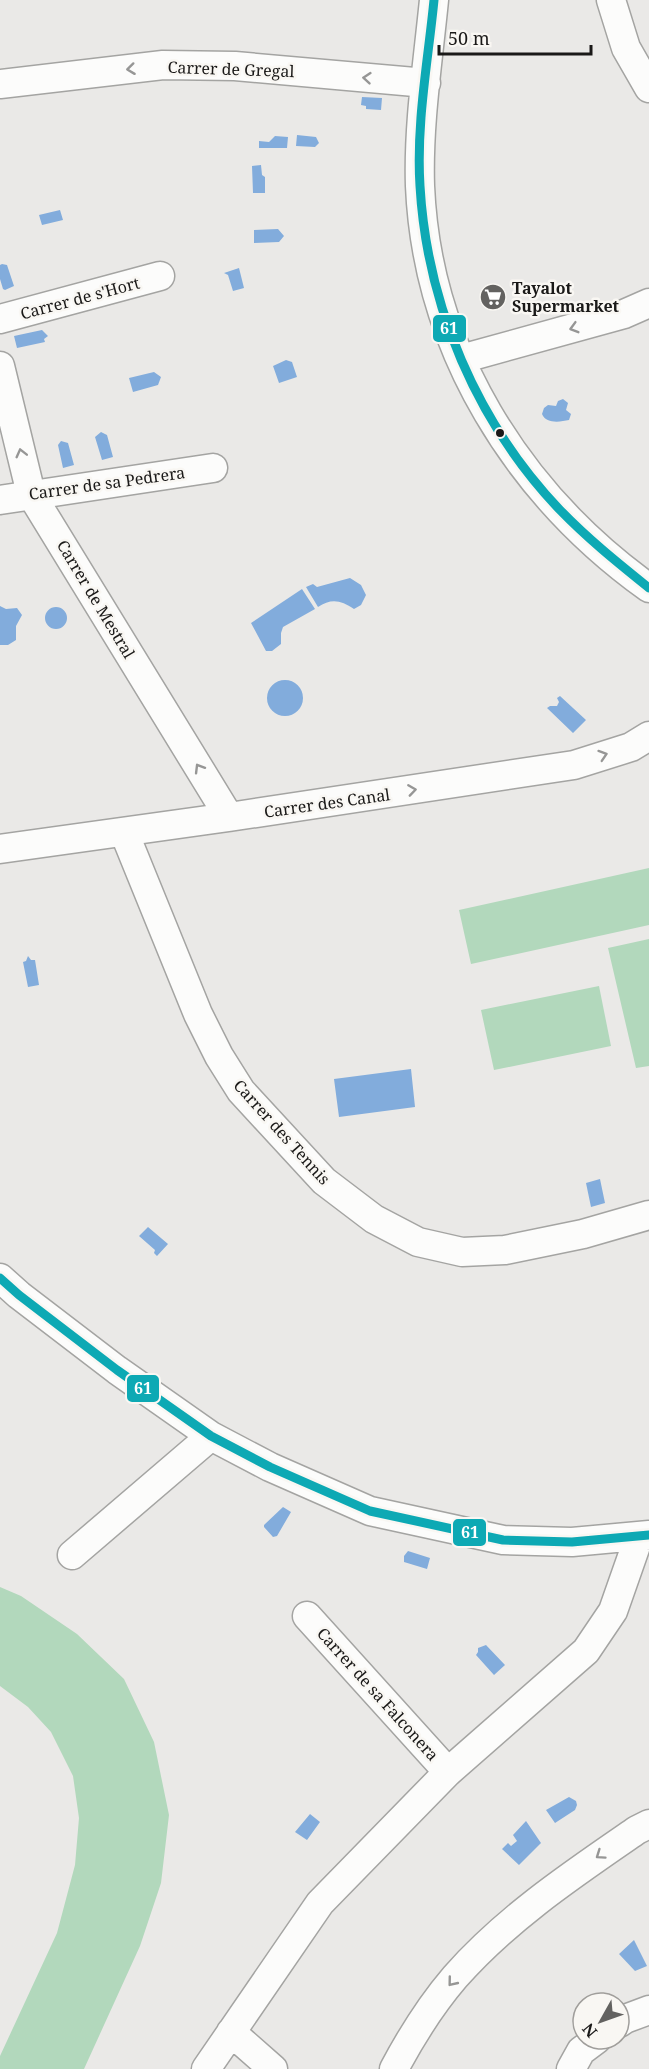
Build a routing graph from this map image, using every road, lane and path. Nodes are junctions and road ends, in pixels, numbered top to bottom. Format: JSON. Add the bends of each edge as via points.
{"nodes":[{"id":1,"x":434,"y":0,"type":"edge"},
{"id":2,"x":610,"y":0,"type":"edge"},
{"id":3,"x":426,"y":83,"type":"junction"},
{"id":4,"x":0,"y":84,"type":"edge"},
{"id":5,"x":649,"y":88,"type":"edge"},
{"id":6,"x":160,"y":276,"type":"dead end"},
{"id":7,"x":649,"y":303,"type":"edge"},
{"id":8,"x":0,"y":319,"type":"edge"},
{"id":9,"x":461,"y":359,"type":"junction"},
{"id":10,"x":0,"y":366,"type":"edge"},
{"id":11,"x":213,"y":468,"type":"dead end"},
{"id":12,"x":31,"y":494,"type":"junction"},
{"id":13,"x":0,"y":500,"type":"edge"},
{"id":14,"x":649,"y":588,"type":"edge"},
{"id":15,"x":649,"y":736,"type":"edge"},
{"id":16,"x":229,"y":818,"type":"junction"},
{"id":17,"x":124,"y":832,"type":"junction"},
{"id":18,"x":0,"y":849,"type":"edge"},
{"id":19,"x":649,"y":1215,"type":"edge"},
{"id":20,"x":0,"y":1278,"type":"edge"},
{"id":21,"x":211,"y":1436,"type":"junction"},
{"id":22,"x":644,"y":1536,"type":"edge"},
{"id":23,"x":72,"y":1555,"type":"dead end"},
{"id":24,"x":307,"y":1616,"type":"dead end"},
{"id":25,"x":448,"y":1772,"type":"junction"},
{"id":26,"x":649,"y":1824,"type":"edge"},
{"id":27,"x":649,"y":2010,"type":"edge"},
{"id":28,"x":631,"y":2017,"type":"edge"},
{"id":29,"x":231,"y":2032,"type":"junction"},
{"id":30,"x":581,"y":2051,"type":"edge"},
{"id":31,"x":206,"y":2069,"type":"edge"},
{"id":32,"x":273,"y":2069,"type":"edge"},
{"id":33,"x":394,"y":2069,"type":"edge"},
{"id":34,"x":571,"y":2069,"type":"edge"}],
"edges":[{"from":1,"to":3,"type":"street"},
{"from":2,"to":5,"type":"street","via":[[626,48]]},
{"from":3,"to":4,"type":"street","name":"Carrer de Gregal","one_way":true,"via":[[235,66],[163,65]]},
{"from":3,"to":9,"type":"street","via":[[420,186],[425,236],[445,322]]},
{"from":6,"to":8,"type":"street","name":"Carrer de s'Hort"},
{"from":7,"to":9,"type":"street","one_way":true,"via":[[624,314]]},
{"from":9,"to":14,"type":"street","via":[[510,450],[537,485],[591,542]]},
{"from":12,"to":10,"type":"street","name":"Carrer de Mestral","one_way":true},
{"from":11,"to":12,"type":"street","name":"Carrer de sa Pedrera"},
{"from":12,"to":13,"type":"street","name":"Carrer de sa Pedrera"},
{"from":16,"to":12,"type":"street","name":"Carrer de Mestral","one_way":true},
{"from":16,"to":15,"type":"street","name":"Carrer des Canal","one_way":true,"via":[[574,765],[631,747]]},
{"from":16,"to":17,"type":"street","name":"Carrer des Canal"},
{"from":17,"to":18,"type":"street","name":"Carrer des Canal"},
{"from":17,"to":19,"type":"street","name":"Carrer des Tennis","via":[[199,990],[198,1014],[241,1092],[324,1181],[374,1219],[418,1242],[462,1252],[505,1250]]},
{"from":20,"to":21,"type":"street","via":[[117,1370]]},
{"from":21,"to":22,"type":"street","via":[[370,1511],[503,1540],[572,1542]]},
{"from":21,"to":23,"type":"street"},
{"from":22,"to":25,"type":"street","via":[[614,1611],[586,1651]]},
{"from":24,"to":25,"type":"street","name":"Carrer de sa Falconera"},
{"from":25,"to":29,"type":"street","via":[[320,1903]]},
{"from":26,"to":33,"type":"street","one_way":true,"via":[[558,1884],[499,1933],[455,1978],[413,2035]]},
{"from":27,"to":28,"type":"street"},
{"from":29,"to":31,"type":"street"},
{"from":29,"to":32,"type":"street"},
{"from":30,"to":34,"type":"street"}]}
